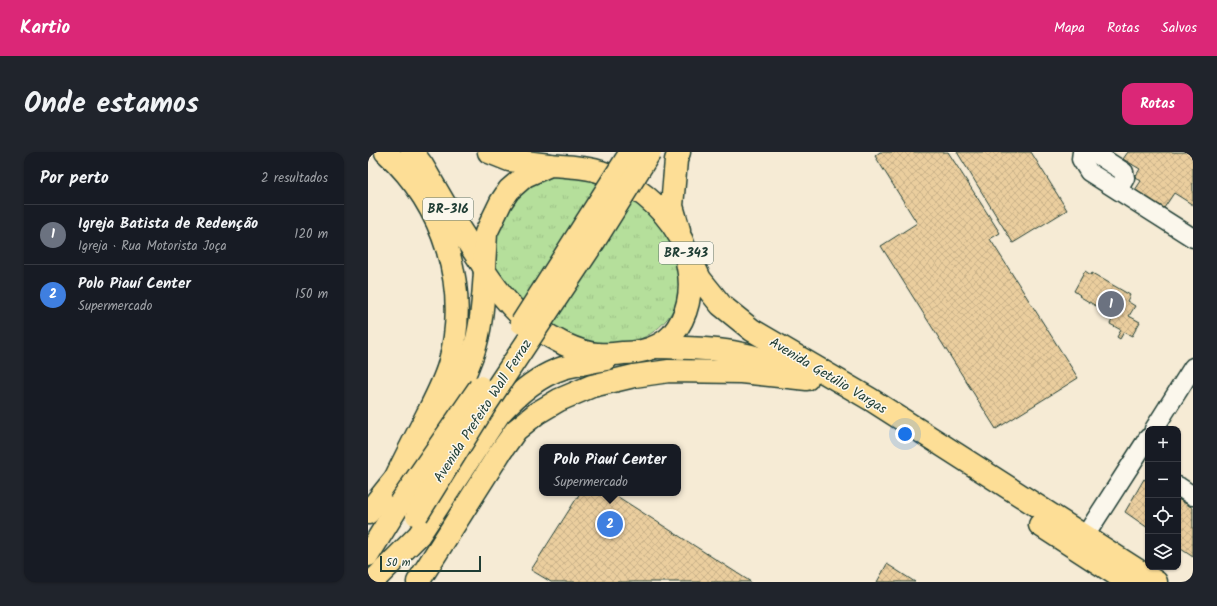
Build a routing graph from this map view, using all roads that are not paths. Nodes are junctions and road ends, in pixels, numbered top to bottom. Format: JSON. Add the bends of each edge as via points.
{"nodes":[{"id":1,"x":386,"y":152,"type":"edge"},
{"id":2,"x":412,"y":152,"type":"edge"},
{"id":3,"x":489,"y":152,"type":"edge"},
{"id":4,"x":579,"y":152,"type":"edge"},
{"id":5,"x":631,"y":152,"type":"edge"},
{"id":6,"x":650,"y":152,"type":"edge"},
{"id":7,"x":679,"y":152,"type":"edge"},
{"id":8,"x":1082,"y":152,"type":"edge"},
{"id":9,"x":1093,"y":152,"type":"edge"},
{"id":10,"x":552,"y":166,"type":"junction"},
{"id":11,"x":1118,"y":190,"type":"junction"},
{"id":12,"x":588,"y":235,"type":"junction"},
{"id":13,"x":1193,"y":238,"type":"edge"},
{"id":14,"x":682,"y":242,"type":"junction"},
{"id":15,"x":485,"y":270,"type":"junction"},
{"id":16,"x":655,"y":347,"type":"junction"},
{"id":17,"x":631,"y":353,"type":"junction"},
{"id":18,"x":1193,"y":367,"type":"edge"},
{"id":19,"x":810,"y":379,"type":"junction"},
{"id":20,"x":1187,"y":390,"type":"edge"},
{"id":21,"x":1157,"y":426,"type":"edge"},
{"id":22,"x":1145,"y":449,"type":"edge"},
{"id":23,"x":1141,"y":464,"type":"edge"},
{"id":24,"x":396,"y":477,"type":"junction"},
{"id":25,"x":1181,"y":488,"type":"edge"},
{"id":26,"x":1193,"y":496,"type":"edge"},
{"id":27,"x":409,"y":509,"type":"junction"},
{"id":28,"x":368,"y":513,"type":"edge"},
{"id":29,"x":1085,"y":536,"type":"junction"},
{"id":30,"x":368,"y":555,"type":"edge"},
{"id":31,"x":374,"y":580,"type":"edge"},
{"id":32,"x":418,"y":582,"type":"edge"},
{"id":33,"x":1128,"y":582,"type":"edge"},
{"id":34,"x":1156,"y":582,"type":"edge"}],
"edges":[{"from":1,"to":24,"type":"main road","via":[[420,190],[433,213],[450,258],[455,282],[456,311],[449,365]]},
{"from":2,"to":15,"type":"main road","number":"BR-316"},
{"from":3,"to":10,"type":"main road","via":[[509,160]]},
{"from":4,"to":10,"type":"main road"},
{"from":5,"to":12,"type":"main road","bridge":true},
{"from":6,"to":12,"type":"main road","bridge":true},
{"from":7,"to":14,"type":"main road","via":[[672,206]]},
{"from":8,"to":11,"type":"street","via":[[1081,159],[1089,172]]},
{"from":9,"to":11,"type":"street","via":[[1124,172],[1125,178]]},
{"from":10,"to":14,"type":"main road","number":"BR-343","via":[[601,171],[625,182],[649,199]]},
{"from":10,"to":15,"type":"main road","number":"BR-343","via":[[525,176],[509,190],[501,202],[486,233]]},
{"from":11,"to":13,"type":"street"},
{"from":12,"to":27,"type":"main road","name":"Avenida Prefeito Wall Ferraz","bridge":true,"via":[[498,362]]},
{"from":14,"to":16,"type":"main road","number":"BR-343","via":[[691,281],[690,294],[679,324],[671,336]]},
{"from":14,"to":29,"type":"main road","name":"Avenida Getúlio Vargas","number":"BR-343","via":[[709,292],[752,330],[870,399]]},
{"from":15,"to":17,"type":"main road","number":"BR-343","via":[[501,296],[517,312],[552,338],[576,349],[597,354]]},
{"from":15,"to":24,"type":"main road","number":"BR-343","via":[[478,334],[457,392],[427,439]]},
{"from":16,"to":17,"type":"main road","number":"BR-343"},
{"from":16,"to":19,"type":"main road","name":"Avenida Getúlio Vargas","number":"BR-343","via":[[737,352],[779,364]]},
{"from":17,"to":31,"type":"main road","number":"BR-343","via":[[564,368],[546,375],[512,399],[495,420],[419,535]]},
{"from":18,"to":20,"type":"street"},
{"from":19,"to":32,"type":"main road","via":[[741,372],[669,371],[592,386],[559,400],[516,430]]},
{"from":19,"to":33,"type":"main road","name":"Avenida Getúlio Vargas","number":"BR-343","via":[[872,414]]},
{"from":20,"to":21,"type":"street"},
{"from":22,"to":23,"type":"street"},
{"from":23,"to":29,"type":"street"},
{"from":24,"to":28,"type":"main road","number":"BR-343"},
{"from":25,"to":26,"type":"street"},
{"from":27,"to":30,"type":"main road","name":"Avenida Prefeito Wall Ferraz"},
{"from":27,"to":31,"type":"main road","name":"Avenida Prefeito Wall Ferraz"},
{"from":29,"to":34,"type":"main road","name":"Avenida Getúlio Vargas","number":"BR-343"}]}
